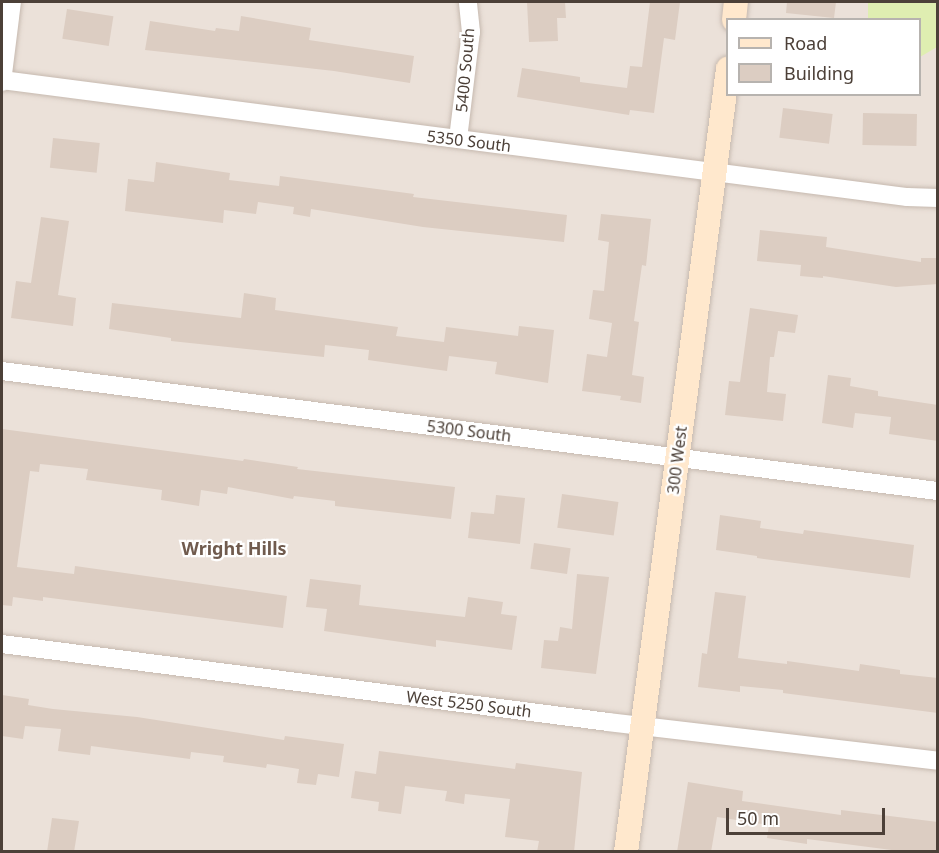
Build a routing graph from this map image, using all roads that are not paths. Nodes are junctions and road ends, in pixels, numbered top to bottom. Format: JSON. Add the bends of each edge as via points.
{"nodes":[{"id":1,"x":12,"y":2,"type":"edge"},
{"id":2,"x":468,"y":2,"type":"edge"},
{"id":3,"x":736,"y":2,"type":"edge"},
{"id":4,"x":734,"y":18,"type":"edge"},
{"id":5,"x":2,"y":81,"type":"edge"},
{"id":6,"x":726,"y":84,"type":"edge"},
{"id":7,"x":458,"y":139,"type":"junction"},
{"id":8,"x":714,"y":172,"type":"junction"},
{"id":9,"x":938,"y":198,"type":"edge"},
{"id":10,"x":2,"y":371,"type":"edge"},
{"id":11,"x":677,"y":457,"type":"junction"},
{"id":12,"x":938,"y":490,"type":"edge"},
{"id":13,"x":2,"y":644,"type":"edge"},
{"id":14,"x":642,"y":726,"type":"junction"},
{"id":15,"x":938,"y":761,"type":"edge"},
{"id":16,"x":626,"y":852,"type":"edge"}],
"edges":[{"from":1,"to":5,"type":"street"},
{"from":2,"to":7,"type":"street","name":"5400 South","via":[[471,32]]},
{"from":3,"to":4,"type":"main road"},
{"from":5,"to":7,"type":"street","name":"5350 South"},
{"from":6,"to":8,"type":"main road","name":"300 West"},
{"from":7,"to":8,"type":"street","name":"5350 South"},
{"from":8,"to":9,"type":"street","name":"5350 South"},
{"from":8,"to":11,"type":"main road","name":"300 West"},
{"from":10,"to":11,"type":"street","name":"5300 South"},
{"from":11,"to":12,"type":"street","name":"5300 South"},
{"from":11,"to":14,"type":"main road","name":"300 West"},
{"from":13,"to":14,"type":"street","name":"West 5250 South"},
{"from":14,"to":15,"type":"street","name":"West 5250 South"},
{"from":14,"to":16,"type":"main road","name":"300 West"}]}
